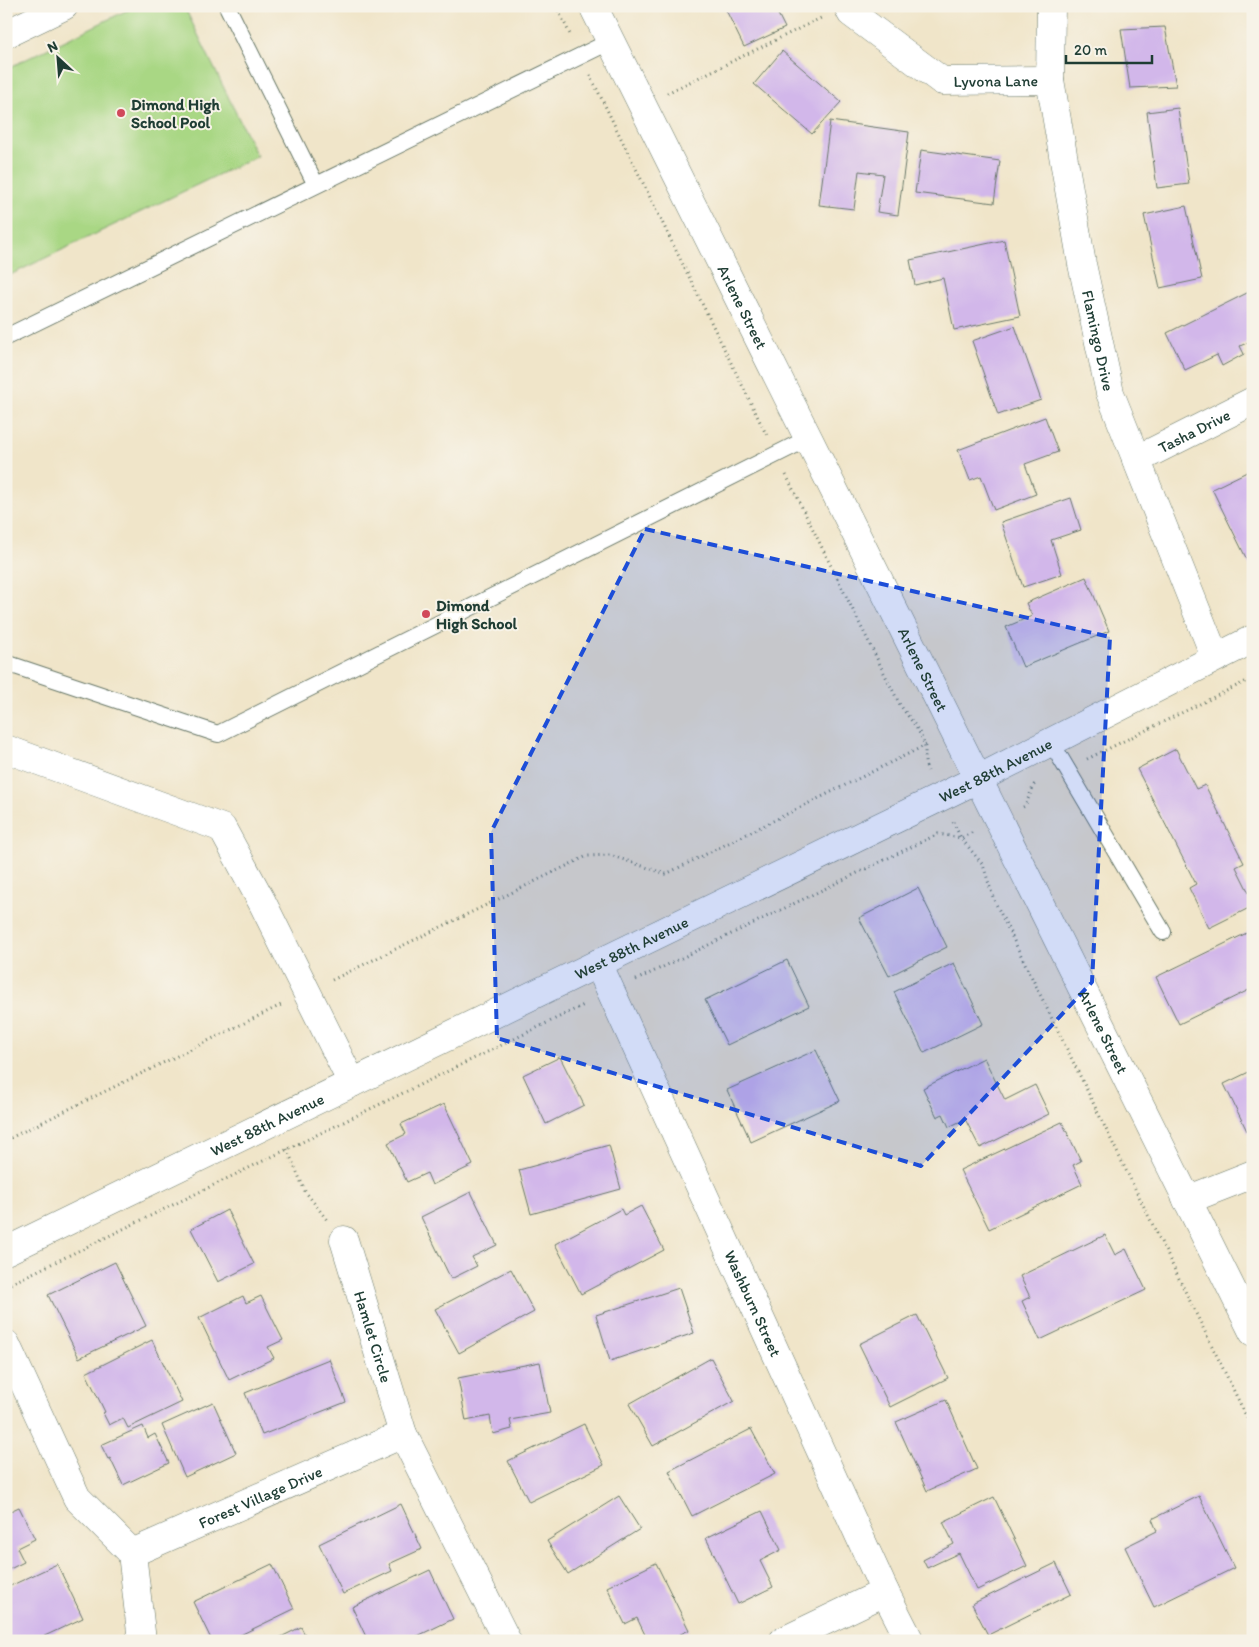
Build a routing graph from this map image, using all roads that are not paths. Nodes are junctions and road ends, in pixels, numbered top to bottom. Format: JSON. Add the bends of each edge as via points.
{"nodes":[{"id":1,"x":64,"y":6,"type":"edge"},
{"id":2,"x":227,"y":6,"type":"edge"},
{"id":3,"x":593,"y":6,"type":"edge"},
{"id":4,"x":1051,"y":6,"type":"edge"},
{"id":5,"x":837,"y":10,"type":"edge"},
{"id":6,"x":6,"y":34,"type":"edge"},
{"id":7,"x":611,"y":41,"type":"junction"},
{"id":8,"x":1050,"y":80,"type":"junction"},
{"id":9,"x":316,"y":185,"type":"junction"},
{"id":10,"x":6,"y":337,"type":"edge"},
{"id":11,"x":1253,"y":401,"type":"edge"},
{"id":12,"x":809,"y":438,"type":"junction"},
{"id":13,"x":1136,"y":460,"type":"junction"},
{"id":14,"x":1253,"y":639,"type":"edge"},
{"id":15,"x":1214,"y":657,"type":"junction"},
{"id":16,"x":6,"y":663,"type":"edge"},
{"id":17,"x":1050,"y":742,"type":"junction"},
{"id":18,"x":6,"y":749,"type":"edge"},
{"id":19,"x":978,"y":779,"type":"junction"},
{"id":20,"x":1164,"y":932,"type":"dead end"},
{"id":21,"x":598,"y":963,"type":"junction"},
{"id":22,"x":352,"y":1083,"type":"junction"},
{"id":23,"x":1253,"y":1174,"type":"edge"},
{"id":24,"x":1187,"y":1200,"type":"junction"},
{"id":25,"x":344,"y":1240,"type":"road end"},
{"id":26,"x":6,"y":1251,"type":"edge"},
{"id":27,"x":1253,"y":1332,"type":"edge"},
{"id":28,"x":6,"y":1344,"type":"edge"},
{"id":29,"x":403,"y":1434,"type":"junction"},
{"id":30,"x":132,"y":1554,"type":"junction"},
{"id":31,"x":885,"y":1592,"type":"junction"},
{"id":32,"x":142,"y":1641,"type":"edge"},
{"id":33,"x":507,"y":1641,"type":"edge"},
{"id":34,"x":783,"y":1641,"type":"edge"},
{"id":35,"x":910,"y":1641,"type":"edge"}],
"edges":[{"from":1,"to":6,"type":"street"},
{"from":2,"to":9,"type":"lane"},
{"from":3,"to":7,"type":"street","name":"Arlene Street"},
{"from":4,"to":8,"type":"street","name":"Flamingo Drive"},
{"from":5,"to":8,"type":"street","name":"Lyvona Lane","via":[[851,13],[942,81]]},
{"from":7,"to":9,"type":"lane"},
{"from":7,"to":12,"type":"street","name":"Arlene Street"},
{"from":8,"to":13,"type":"street","name":"Flamingo Drive","via":[[1082,264],[1110,393]]},
{"from":9,"to":10,"type":"lane"},
{"from":11,"to":13,"type":"street","name":"Tasha Drive"},
{"from":12,"to":16,"type":"lane","via":[[218,734]]},
{"from":12,"to":19,"type":"street","name":"Arlene Street"},
{"from":13,"to":15,"type":"street","name":"Flamingo Drive"},
{"from":14,"to":15,"type":"street","name":"West 88th Avenue"},
{"from":15,"to":17,"type":"street","name":"West 88th Avenue"},
{"from":17,"to":19,"type":"street","name":"West 88th Avenue"},
{"from":17,"to":20,"type":"lane"},
{"from":18,"to":22,"type":"street","via":[[222,828]]},
{"from":19,"to":21,"type":"street","name":"West 88th Avenue"},
{"from":19,"to":24,"type":"street","name":"Arlene Street"},
{"from":21,"to":22,"type":"street","name":"West 88th Avenue"},
{"from":21,"to":31,"type":"street","name":"Washburn Street"},
{"from":22,"to":26,"type":"street","name":"West 88th Avenue"},
{"from":23,"to":24,"type":"street"},
{"from":24,"to":27,"type":"street","name":"Arlene Street"},
{"from":25,"to":29,"type":"street","name":"Hamlet Circle"},
{"from":28,"to":30,"type":"street","via":[[77,1498]]},
{"from":29,"to":30,"type":"street","name":"Forest Village Drive"},
{"from":29,"to":33,"type":"street"},
{"from":30,"to":32,"type":"street"},
{"from":31,"to":34,"type":"street"},
{"from":31,"to":35,"type":"street","name":"Washburn Street"}]}
